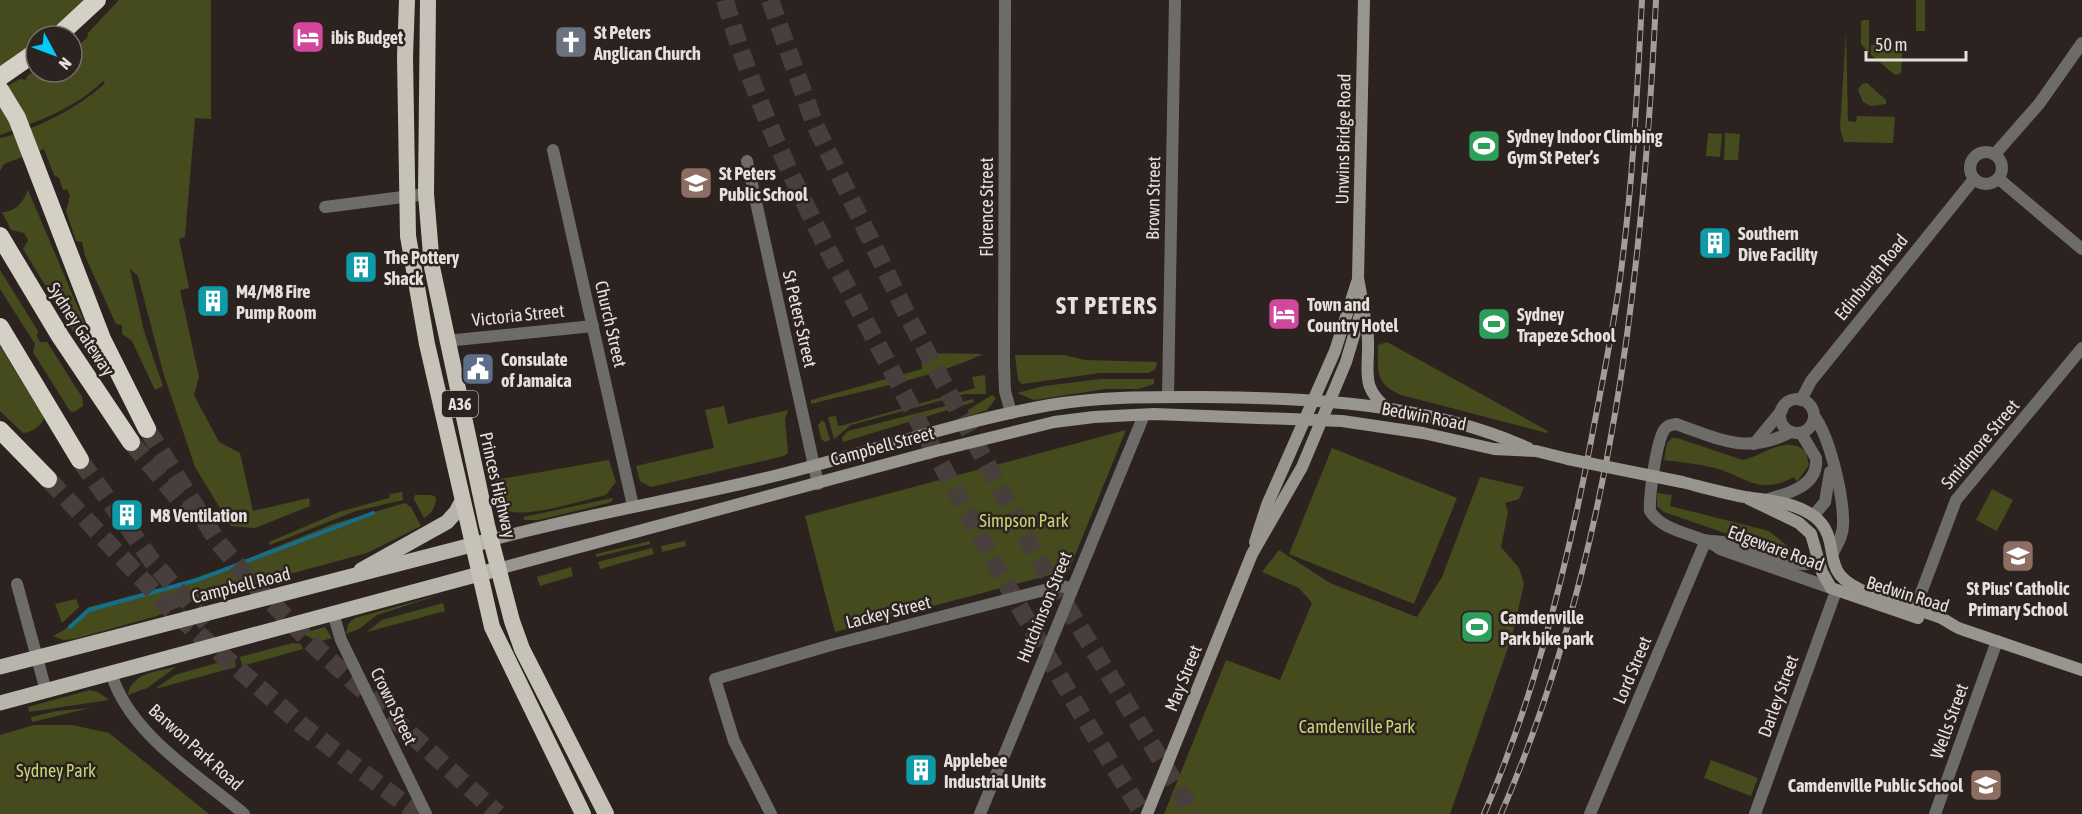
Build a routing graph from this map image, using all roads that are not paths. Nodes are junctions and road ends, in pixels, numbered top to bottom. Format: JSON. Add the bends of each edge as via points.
{"nodes":[{"id":1,"x":97,"y":0,"type":"edge"},
{"id":2,"x":407,"y":0,"type":"edge"},
{"id":3,"x":428,"y":0,"type":"edge"},
{"id":4,"x":1005,"y":0,"type":"edge"},
{"id":5,"x":1175,"y":0,"type":"edge"},
{"id":6,"x":1364,"y":0,"type":"edge"},
{"id":7,"x":71,"y":24,"type":"edge"},
{"id":8,"x":2082,"y":43,"type":"edge"},
{"id":9,"x":24,"y":60,"type":"edge"},
{"id":10,"x":0,"y":77,"type":"edge"},
{"id":11,"x":0,"y":90,"type":"edge"},
{"id":12,"x":553,"y":150,"type":"dead end"},
{"id":13,"x":1995,"y":154,"type":"junction"},
{"id":14,"x":747,"y":161,"type":"dead end"},
{"id":15,"x":1974,"y":179,"type":"junction"},
{"id":16,"x":1999,"y":179,"type":"junction"},
{"id":17,"x":426,"y":194,"type":"junction"},
{"id":18,"x":408,"y":197,"type":"junction"},
{"id":19,"x":325,"y":207,"type":"dead end"},
{"id":20,"x":0,"y":236,"type":"edge"},
{"id":21,"x":2082,"y":249,"type":"edge"},
{"id":22,"x":1358,"y":278,"type":"junction"},
{"id":23,"x":1363,"y":304,"type":"junction"},
{"id":24,"x":593,"y":326,"type":"junction"},
{"id":25,"x":0,"y":327,"type":"edge"},
{"id":26,"x":446,"y":341,"type":"junction"},
{"id":27,"x":2082,"y":348,"type":"edge"},
{"id":28,"x":1168,"y":396,"type":"junction"},
{"id":29,"x":1801,"y":400,"type":"junction"},
{"id":30,"x":1313,"y":402,"type":"junction"},
{"id":31,"x":1329,"y":403,"type":"junction"},
{"id":32,"x":1388,"y":409,"type":"junction"},
{"id":33,"x":1782,"y":410,"type":"junction"},
{"id":34,"x":1011,"y":413,"type":"junction"},
{"id":35,"x":1144,"y":415,"type":"junction"},
{"id":36,"x":1814,"y":416,"type":"junction"},
{"id":37,"x":1305,"y":419,"type":"junction"},
{"id":38,"x":1322,"y":420,"type":"junction"},
{"id":39,"x":147,"y":429,"type":"tunnel mouth"},
{"id":40,"x":0,"y":430,"type":"edge"},
{"id":41,"x":1796,"y":433,"type":"junction"},
{"id":42,"x":131,"y":442,"type":"tunnel mouth"},
{"id":43,"x":1754,"y":444,"type":"junction"},
{"id":44,"x":1536,"y":452,"type":"junction"},
{"id":45,"x":1830,"y":456,"type":"junction"},
{"id":46,"x":80,"y":460,"type":"tunnel mouth"},
{"id":47,"x":814,"y":465,"type":"junction"},
{"id":48,"x":48,"y":479,"type":"tunnel mouth"},
{"id":49,"x":818,"y":484,"type":"junction"},
{"id":50,"x":1744,"y":496,"type":"junction"},
{"id":51,"x":1769,"y":499,"type":"junction"},
{"id":52,"x":462,"y":501,"type":"junction"},
{"id":53,"x":633,"y":506,"type":"junction"},
{"id":54,"x":1813,"y":516,"type":"junction"},
{"id":55,"x":1799,"y":523,"type":"junction"},
{"id":56,"x":491,"y":540,"type":"junction"},
{"id":57,"x":1708,"y":540,"type":"junction"},
{"id":58,"x":472,"y":545,"type":"junction"},
{"id":59,"x":1834,"y":551,"type":"junction"},
{"id":60,"x":1252,"y":554,"type":"junction"},
{"id":61,"x":1819,"y":562,"type":"junction"},
{"id":62,"x":498,"y":568,"type":"junction"},
{"id":63,"x":478,"y":574,"type":"junction"},
{"id":64,"x":346,"y":579,"type":"junction"},
{"id":65,"x":17,"y":584,"type":"dead end"},
{"id":66,"x":1071,"y":588,"type":"junction"},
{"id":67,"x":1834,"y":589,"type":"junction"},
{"id":68,"x":1915,"y":609,"type":"junction"},
{"id":69,"x":333,"y":613,"type":"junction"},
{"id":70,"x":1954,"y":626,"type":"junction"},
{"id":71,"x":1997,"y":641,"type":"junction"},
{"id":72,"x":37,"y":657,"type":"junction"},
{"id":73,"x":0,"y":667,"type":"edge"},
{"id":74,"x":2082,"y":670,"type":"edge"},
{"id":75,"x":111,"y":673,"type":"junction"},
{"id":76,"x":46,"y":691,"type":"junction"},
{"id":77,"x":0,"y":703,"type":"edge"},
{"id":78,"x":770,"y":811,"type":"edge"},
{"id":79,"x":244,"y":814,"type":"edge"},
{"id":80,"x":426,"y":814,"type":"edge"},
{"id":81,"x":583,"y":814,"type":"edge"},
{"id":82,"x":606,"y":814,"type":"edge"},
{"id":83,"x":756,"y":814,"type":"edge"},
{"id":84,"x":980,"y":814,"type":"edge"},
{"id":85,"x":1147,"y":814,"type":"edge"},
{"id":86,"x":1590,"y":814,"type":"edge"},
{"id":87,"x":1755,"y":814,"type":"edge"},
{"id":88,"x":1935,"y":814,"type":"edge"}],
"edges":[{"from":1,"to":7,"type":"highway"},
{"from":2,"to":18,"type":"highway","number":"A36"},
{"from":3,"to":17,"type":"highway","name":"Princes Highway","number":"A36"},
{"from":4,"to":34,"type":"street","name":"Florence Street","via":[[1004,365]]},
{"from":5,"to":28,"type":"street","name":"Brown Street"},
{"from":6,"to":22,"type":"main road","name":"Unwins Bridge Road"},
{"from":8,"to":13,"type":"street","via":[[2040,104]]},
{"from":9,"to":10,"type":"highway"},
{"from":11,"to":39,"type":"highway","via":[[17,118],[102,339]]},
{"from":12,"to":24,"type":"street","name":"Church Street"},
{"from":13,"to":15,"type":"street","via":[[1982,153],[1973,158],[1970,168]]},
{"from":13,"to":16,"type":"street","via":[[2003,168]]},
{"from":14,"to":47,"type":"street","name":"St Peters Street"},
{"from":15,"to":16,"type":"street","via":[[1986,185]]},
{"from":15,"to":29,"type":"street","name":"Edinburgh Road","via":[[1811,381]]},
{"from":16,"to":21,"type":"street"},
{"from":17,"to":18,"type":"street"},
{"from":17,"to":26,"type":"highway","name":"Princes Highway","number":"A36","via":[[432,267]]},
{"from":18,"to":19,"type":"street"},
{"from":18,"to":52,"type":"highway","number":"A36","via":[[410,260]]},
{"from":20,"to":42,"type":"highway","name":"Sydney Gateway","via":[[60,336]]},
{"from":22,"to":23,"type":"main road","name":"Unwins Bridge Road"},
{"from":22,"to":30,"type":"main road","name":"Unwins Bridge Road","via":[[1335,351]]},
{"from":23,"to":31,"type":"main road","name":"Unwins Bridge Road"},
{"from":23,"to":32,"type":"main road","via":[[1368,341],[1367,381],[1374,398]]},
{"from":24,"to":26,"type":"street","name":"Victoria Street"},
{"from":24,"to":53,"type":"street","name":"Church Street"},
{"from":25,"to":46,"type":"highway"},
{"from":26,"to":56,"type":"highway","name":"Princes Highway","number":"A36"},
{"from":27,"to":68,"type":"street","name":"Smidmore Street","via":[[1956,500]]},
{"from":28,"to":30,"type":"main road","name":"Campbell Street"},
{"from":28,"to":34,"type":"main road","name":"Campbell Street","via":[[1118,397]]},
{"from":29,"to":33,"type":"street","via":[[1788,402]]},
{"from":29,"to":36,"type":"street","via":[[1811,407]]},
{"from":30,"to":31,"type":"main road","name":"Bedwin Road"},
{"from":30,"to":37,"type":"main road","name":"May Street"},
{"from":31,"to":32,"type":"main road","name":"Bedwin Road"},
{"from":31,"to":38,"type":"main road","name":"May Street"},
{"from":32,"to":44,"type":"main road","name":"Bedwin Road","via":[[1489,432]]},
{"from":33,"to":41,"type":"street","via":[[1783,426]]},
{"from":33,"to":43,"type":"street"},
{"from":34,"to":47,"type":"main road","name":"Campbell Street"},
{"from":35,"to":37,"type":"main road","name":"Campbell Street"},
{"from":35,"to":49,"type":"main road","name":"Campbell Street","via":[[1054,422]]},
{"from":35,"to":66,"type":"street","name":"Hutchinson Street"},
{"from":36,"to":41,"type":"street","via":[[1810,427]]},
{"from":36,"to":45,"type":"street","via":[[1827,437]]},
{"from":37,"to":38,"type":"main road","name":"Bedwin Road"},
{"from":37,"to":60,"type":"main road","name":"May Street","via":[[1258,526]]},
{"from":38,"to":44,"type":"main road","name":"Bedwin Road","via":[[1412,431],[1494,449]]},
{"from":38,"to":60,"type":"main road","name":"May Street","via":[[1302,467]]},
{"from":40,"to":48,"type":"highway"},
{"from":41,"to":43,"type":"street"},
{"from":41,"to":51,"type":"street","via":[[1816,458],[1813,472],[1800,489]]},
{"from":43,"to":57,"type":"street","name":"Edgeware Road","via":[[1731,443],[1676,424],[1666,427],[1653,480],[1652,514],[1667,526]]},
{"from":44,"to":50,"type":"main road","name":"Bedwin Road","bridge":true},
{"from":45,"to":54,"type":"street","via":[[1825,502]]},
{"from":45,"to":59,"type":"street","via":[[1843,526]]},
{"from":47,"to":49,"type":"street","name":"St Peters Street"},
{"from":47,"to":53,"type":"main road","name":"Campbell Street"},
{"from":49,"to":62,"type":"main road","name":"Campbell Street"},
{"from":50,"to":51,"type":"main road","name":"Bedwin Road"},
{"from":50,"to":55,"type":"main road","name":"Bedwin Road"},
{"from":51,"to":54,"type":"main road","name":"Bedwin Road"},
{"from":52,"to":58,"type":"highway","number":"A36"},
{"from":52,"to":64,"type":"main road","via":[[447,522]]},
{"from":53,"to":56,"type":"main road","name":"Campbell Street"},
{"from":54,"to":55,"type":"street"},
{"from":54,"to":59,"type":"main road","name":"Bedwin Road","via":[[1828,533]]},
{"from":55,"to":61,"type":"main road","via":[[1814,540]]},
{"from":56,"to":58,"type":"main road","name":"Campbell Road"},
{"from":56,"to":62,"type":"highway","name":"Princes Highway","number":"A36"},
{"from":57,"to":61,"type":"street","name":"Edgeware Road","via":[[1724,541],[1798,566]]},
{"from":57,"to":67,"type":"street","name":"Edgeware Road","via":[[1720,549]]},
{"from":57,"to":86,"type":"street","name":"Lord Street"},
{"from":58,"to":63,"type":"highway","number":"A36"},
{"from":58,"to":64,"type":"main road","name":"Campbell Road"},
{"from":59,"to":68,"type":"main road","name":"Bedwin Road","via":[[1837,570],[1856,587]]},
{"from":60,"to":85,"type":"main road","name":"May Street"},
{"from":61,"to":67,"type":"main road"},
{"from":62,"to":63,"type":"main road","name":"Campbell Street"},
{"from":62,"to":82,"type":"highway","name":"Princes Highway","number":"A36","via":[[522,648]]},
{"from":63,"to":69,"type":"main road"},
{"from":63,"to":81,"type":"highway","number":"A36","via":[[492,627]]},
{"from":64,"to":72,"type":"main road","name":"Campbell Road"},
{"from":65,"to":72,"type":"street"},
{"from":66,"to":78,"type":"street","name":"Lackey Street","via":[[1060,586],[715,679],[734,741]]},
{"from":66,"to":84,"type":"street","name":"Hutchinson Street"},
{"from":67,"to":70,"type":"main road","name":"Bedwin Road","via":[[1942,626]]},
{"from":67,"to":87,"type":"street","name":"Darley Street"},
{"from":68,"to":70,"type":"main road","name":"Bedwin Road"},
{"from":69,"to":75,"type":"main road"},
{"from":69,"to":80,"type":"street","name":"Crown Street","via":[[341,640]]},
{"from":70,"to":71,"type":"main road"},
{"from":71,"to":74,"type":"main road"},
{"from":71,"to":88,"type":"street","name":"Wells Street"},
{"from":72,"to":73,"type":"main road","name":"Campbell Road"},
{"from":72,"to":76,"type":"street"},
{"from":75,"to":76,"type":"main road"},
{"from":75,"to":79,"type":"street","name":"Barwon Park Road","via":[[122,701],[154,738]]},
{"from":76,"to":77,"type":"main road"},
{"from":78,"to":83,"type":"street"}]}
